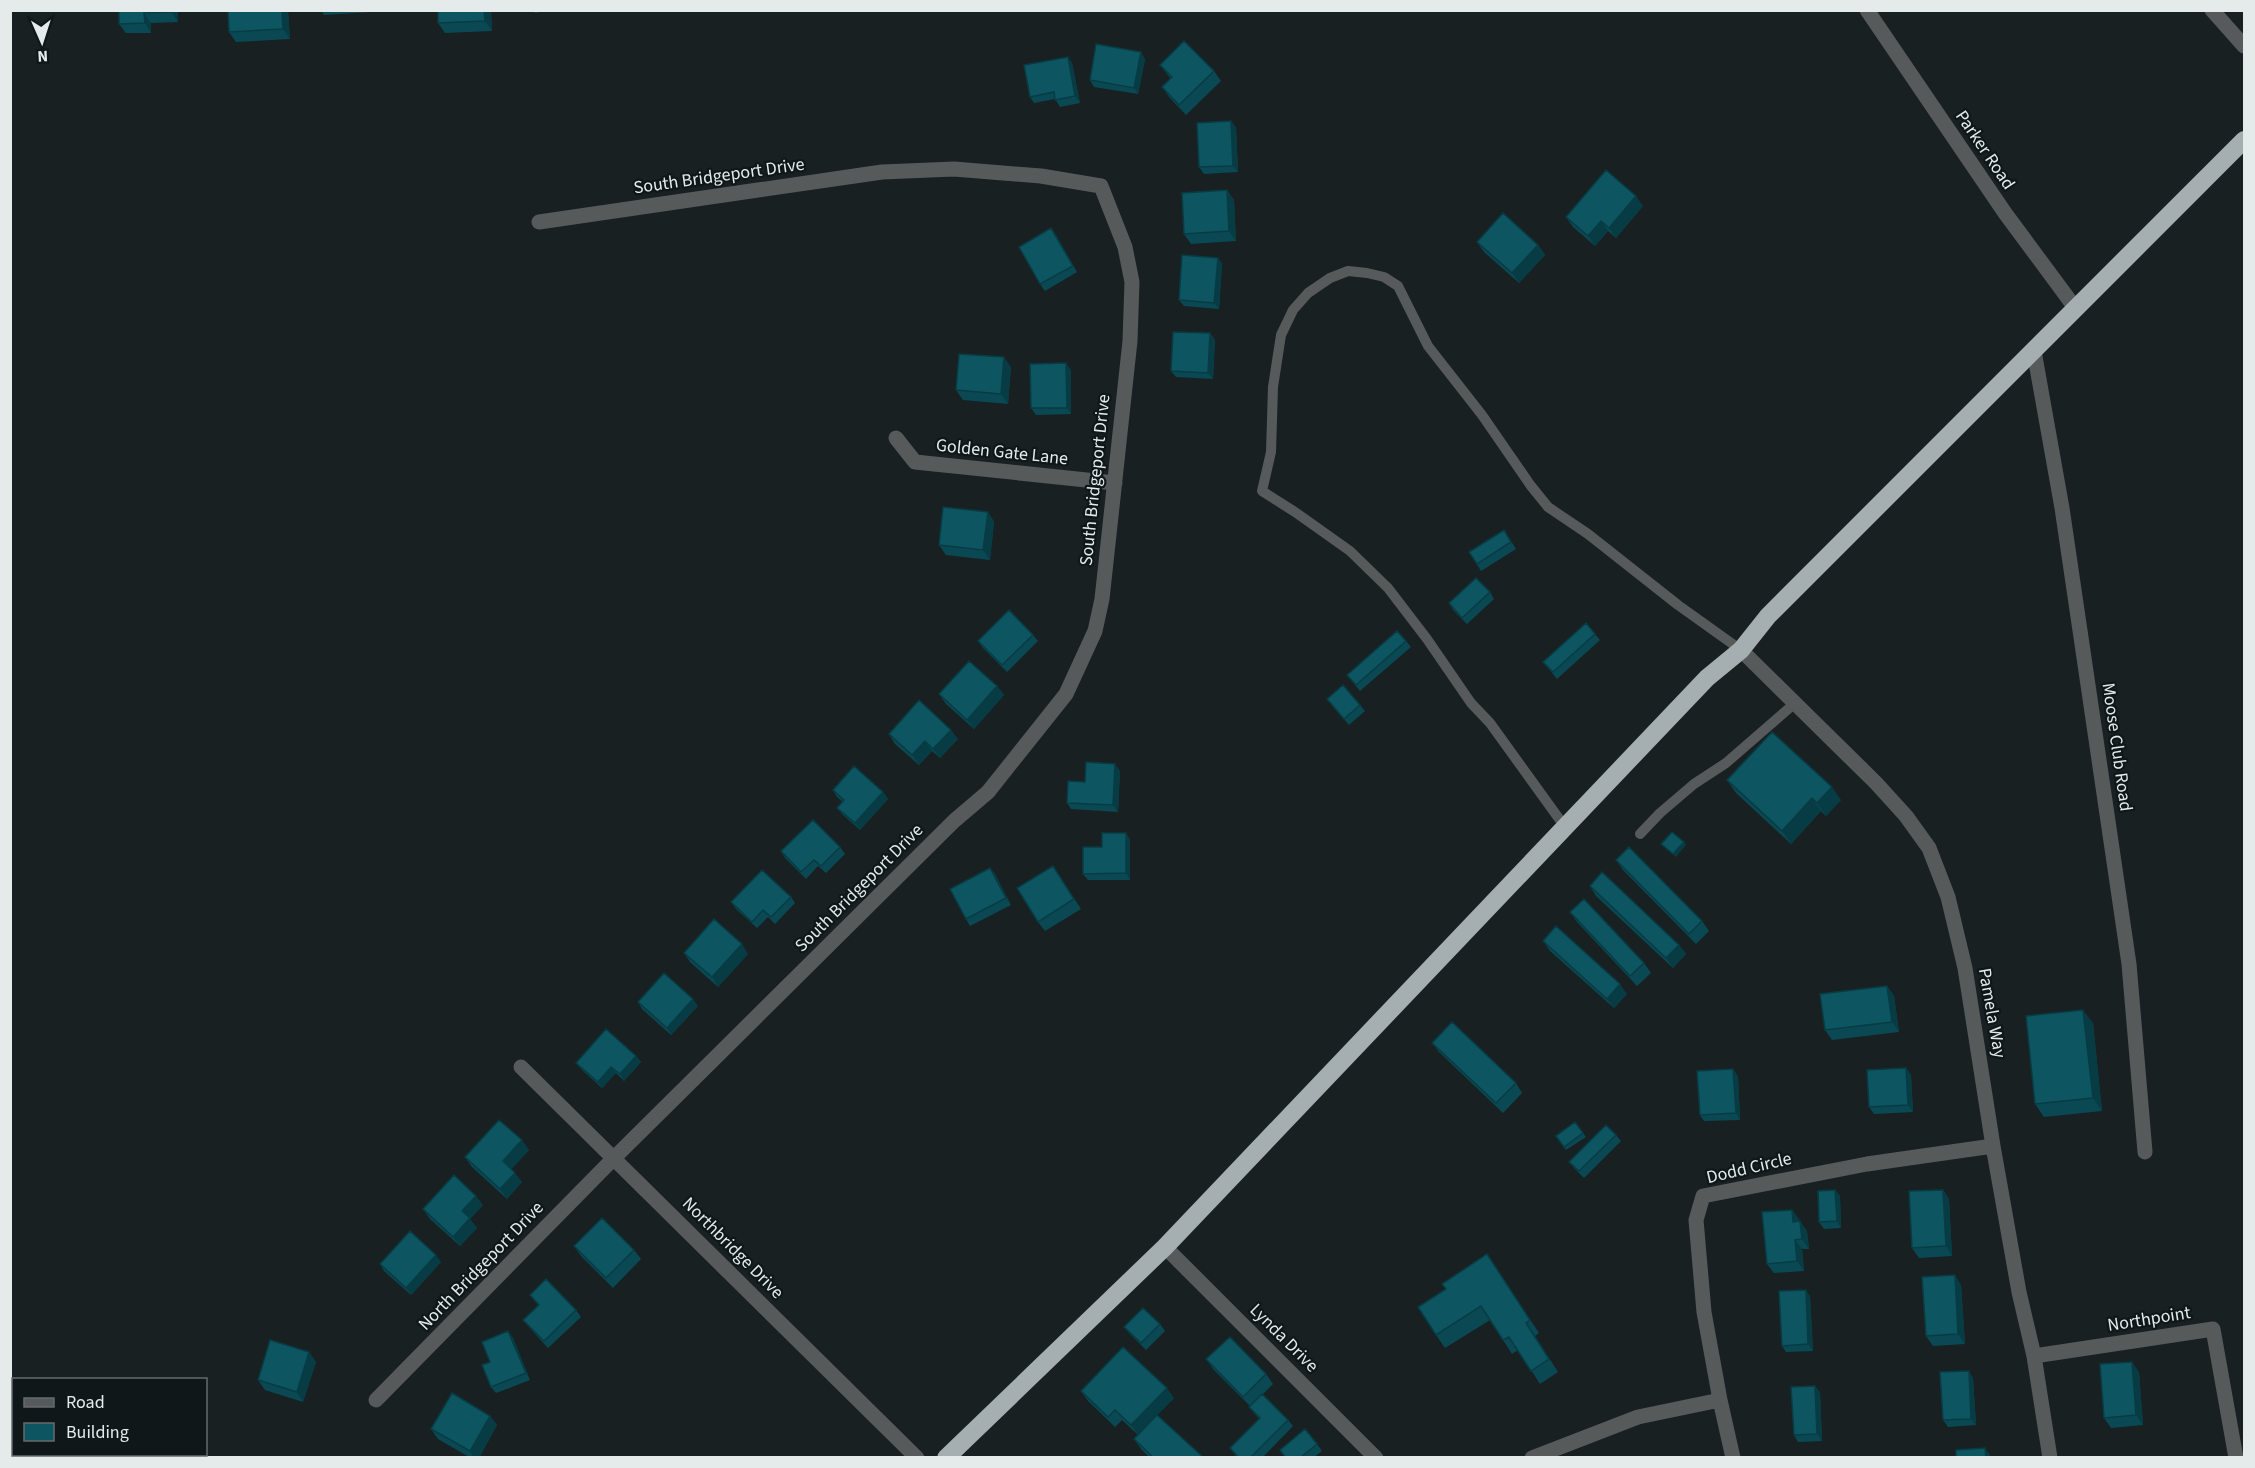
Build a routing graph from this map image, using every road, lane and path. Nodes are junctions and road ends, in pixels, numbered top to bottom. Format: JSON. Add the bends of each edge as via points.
{"nodes":[{"id":1,"x":1867,"y":10,"type":"edge"},
{"id":2,"x":2215,"y":12,"type":"edge"},
{"id":3,"x":2244,"y":46,"type":"edge"},
{"id":4,"x":2244,"y":140,"type":"edge"},
{"id":5,"x":539,"y":222,"type":"dead end"},
{"id":6,"x":2076,"y":309,"type":"junction"},
{"id":7,"x":2034,"y":351,"type":"junction"},
{"id":8,"x":896,"y":438,"type":"dead end"},
{"id":9,"x":1115,"y":483,"type":"junction"},
{"id":10,"x":1741,"y":650,"type":"junction"},
{"id":11,"x":1795,"y":703,"type":"junction"},
{"id":12,"x":1565,"y":827,"type":"junction"},
{"id":13,"x":1640,"y":834,"type":"dead end"},
{"id":14,"x":521,"y":1067,"type":"dead end"},
{"id":15,"x":1993,"y":1146,"type":"junction"},
{"id":16,"x":2145,"y":1152,"type":"dead end"},
{"id":17,"x":614,"y":1158,"type":"junction"},
{"id":18,"x":1166,"y":1246,"type":"junction"},
{"id":19,"x":2034,"y":1356,"type":"junction"},
{"id":20,"x":376,"y":1400,"type":"dead end"},
{"id":21,"x":1720,"y":1400,"type":"junction"},
{"id":22,"x":917,"y":1458,"type":"edge"},
{"id":23,"x":946,"y":1458,"type":"edge"},
{"id":24,"x":1376,"y":1458,"type":"edge"},
{"id":25,"x":1532,"y":1458,"type":"edge"},
{"id":26,"x":1733,"y":1458,"type":"edge"},
{"id":27,"x":2050,"y":1458,"type":"edge"},
{"id":28,"x":2236,"y":1458,"type":"edge"}],
"edges":[{"from":1,"to":6,"type":"street","name":"Parker Road","via":[[2005,213]]},
{"from":2,"to":3,"type":"street"},
{"from":4,"to":6,"type":"highway"},
{"from":5,"to":9,"type":"street","name":"South Bridgeport Drive","via":[[882,172],[954,169],[1041,176],[1101,186],[1125,247],[1132,282]]},
{"from":6,"to":7,"type":"highway"},
{"from":7,"to":10,"type":"highway","via":[[1768,616]]},
{"from":7,"to":16,"type":"street","name":"Moose Club Road","via":[[2064,520],[2128,964]]},
{"from":8,"to":9,"type":"street","name":"Golden Gate Lane","via":[[915,462]]},
{"from":9,"to":17,"type":"street","name":"South Bridgeport Drive","via":[[1095,631],[1066,694],[988,792],[954,821]]},
{"from":10,"to":11,"type":"street","name":"Pamela Way"},
{"from":10,"to":12,"type":"highway","via":[[1707,678]]},
{"from":10,"to":12,"type":"lane","via":[[1548,507],[1428,346],[1398,286],[1384,277],[1347,271],[1308,293],[1293,310],[1281,335],[1273,387],[1271,452],[1262,491],[1350,550],[1388,588]]},
{"from":11,"to":13,"type":"lane","via":[[1726,763],[1694,784]]},
{"from":11,"to":15,"type":"street","name":"Pamela Way","via":[[1876,783],[1929,848],[1948,897],[1965,968]]},
{"from":12,"to":18,"type":"highway"},
{"from":14,"to":17,"type":"street","name":"Northbridge Drive"},
{"from":15,"to":19,"type":"street","name":"Pamela Way"},
{"from":15,"to":21,"type":"street","name":"Dodd Circle","via":[[1856,1166],[1703,1196],[1696,1220],[1704,1312]]},
{"from":17,"to":20,"type":"street","name":"North Bridgeport Drive"},
{"from":17,"to":22,"type":"street","name":"Northbridge Drive"},
{"from":18,"to":23,"type":"highway"},
{"from":18,"to":24,"type":"street","name":"Lynda Drive"},
{"from":19,"to":27,"type":"street","name":"Pamela Way"},
{"from":19,"to":28,"type":"street","name":"Northpoint","via":[[2212,1329]]},
{"from":21,"to":25,"type":"street","via":[[1638,1418]]},
{"from":21,"to":26,"type":"street","name":"Dodd Circle"}]}
